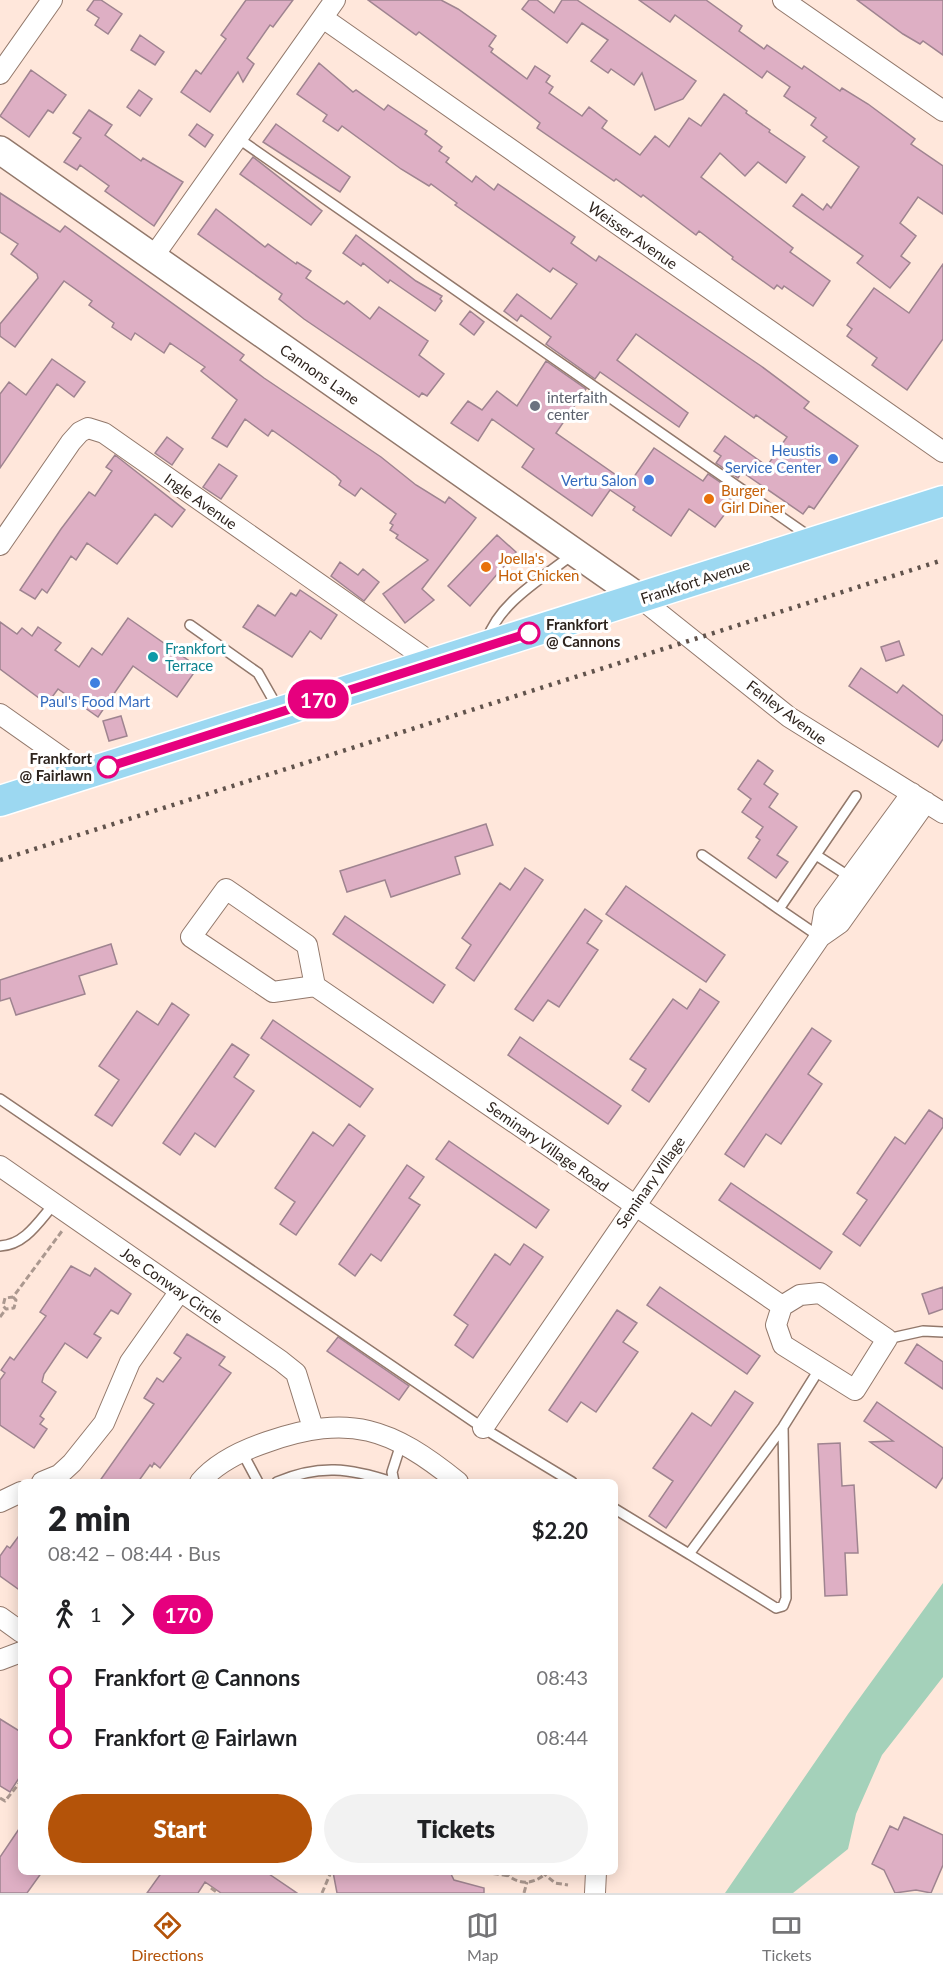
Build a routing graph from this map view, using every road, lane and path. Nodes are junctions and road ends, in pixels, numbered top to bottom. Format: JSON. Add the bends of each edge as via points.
{"nodes":[{"id":1,"x":52,"y":0,"type":"edge"},
{"id":2,"x":335,"y":0,"type":"edge"},
{"id":3,"x":783,"y":0,"type":"edge"},
{"id":4,"x":323,"y":18,"type":"junction"},
{"id":5,"x":0,"y":74,"type":"edge"},
{"id":6,"x":943,"y":111,"type":"edge"},
{"id":7,"x":238,"y":139,"type":"junction"},
{"id":8,"x":0,"y":150,"type":"edge"},
{"id":9,"x":153,"y":257,"type":"junction"},
{"id":10,"x":943,"y":452,"type":"edge"},
{"id":11,"x":943,"y":501,"type":"edge"},
{"id":12,"x":817,"y":542,"type":"junction"},
{"id":13,"x":0,"y":545,"type":"edge"},
{"id":14,"x":575,"y":552,"type":"junction"},
{"id":15,"x":640,"y":598,"type":"junction"},
{"id":16,"x":190,"y":625,"type":"dead end"},
{"id":17,"x":486,"y":646,"type":"junction"},
{"id":18,"x":432,"y":663,"type":"junction"},
{"id":19,"x":280,"y":712,"type":"junction"},
{"id":20,"x":0,"y":714,"type":"edge"},
{"id":21,"x":85,"y":774,"type":"junction"},
{"id":22,"x":856,"y":796,"type":"dead end"},
{"id":23,"x":919,"y":798,"type":"junction"},
{"id":24,"x":0,"y":801,"type":"edge"},
{"id":25,"x":943,"y":813,"type":"edge"},
{"id":26,"x":702,"y":855,"type":"dead end"},
{"id":27,"x":816,"y":855,"type":"junction"},
{"id":28,"x":850,"y":877,"type":"junction"},
{"id":29,"x":779,"y":909,"type":"junction"},
{"id":30,"x":820,"y":937,"type":"junction"},
{"id":31,"x":315,"y":986,"type":"junction"},
{"id":32,"x":0,"y":1099,"type":"edge"},
{"id":33,"x":0,"y":1166,"type":"edge"},
{"id":34,"x":54,"y":1204,"type":"junction"},
{"id":35,"x":634,"y":1205,"type":"junction"},
{"id":36,"x":64,"y":1227,"type":"dead end"},
{"id":37,"x":0,"y":1246,"type":"edge"},
{"id":38,"x":180,"y":1290,"type":"junction"},
{"id":39,"x":13,"y":1297,"type":"junction"},
{"id":40,"x":782,"y":1306,"type":"junction"},
{"id":41,"x":6,"y":1309,"type":"junction"},
{"id":42,"x":0,"y":1317,"type":"edge"},
{"id":43,"x":943,"y":1332,"type":"edge"},
{"id":44,"x":887,"y":1339,"type":"junction"},
{"id":45,"x":820,"y":1368,"type":"junction"},
{"id":46,"x":783,"y":1427,"type":"junction"},
{"id":47,"x":313,"y":1428,"type":"junction"},
{"id":48,"x":483,"y":1428,"type":"junction"},
{"id":49,"x":401,"y":1444,"type":"junction"},
{"id":50,"x":242,"y":1452,"type":"junction"},
{"id":51,"x":49,"y":1479,"type":"edge"},
{"id":52,"x":204,"y":1479,"type":"edge"},
{"id":53,"x":256,"y":1479,"type":"edge"},
{"id":54,"x":286,"y":1479,"type":"edge"},
{"id":55,"x":382,"y":1479,"type":"edge"},
{"id":56,"x":393,"y":1479,"type":"edge"},
{"id":57,"x":454,"y":1479,"type":"edge"},
{"id":58,"x":567,"y":1479,"type":"edge"},
{"id":59,"x":18,"y":1493,"type":"edge"},
{"id":60,"x":0,"y":1502,"type":"edge"},
{"id":61,"x":618,"y":1511,"type":"edge"},
{"id":62,"x":689,"y":1554,"type":"junction"},
{"id":63,"x":0,"y":1617,"type":"edge"},
{"id":64,"x":18,"y":1630,"type":"edge"},
{"id":65,"x":18,"y":1653,"type":"edge"},
{"id":66,"x":0,"y":1660,"type":"edge"},
{"id":67,"x":18,"y":1785,"type":"edge"},
{"id":68,"x":0,"y":1798,"type":"edge"},
{"id":69,"x":330,"y":1875,"type":"edge"},
{"id":70,"x":502,"y":1875,"type":"edge"},
{"id":71,"x":541,"y":1875,"type":"edge"},
{"id":72,"x":547,"y":1875,"type":"edge"},
{"id":73,"x":596,"y":1875,"type":"edge"},
{"id":74,"x":508,"y":1876,"type":"joint"},
{"id":75,"x":527,"y":1882,"type":"junction"},
{"id":76,"x":568,"y":1884,"type":"dead end"},
{"id":77,"x":211,"y":1888,"type":"dead end"},
{"id":78,"x":218,"y":1893,"type":"edge"},
{"id":79,"x":322,"y":1893,"type":"edge"},
{"id":80,"x":524,"y":1893,"type":"edge"},
{"id":81,"x":596,"y":1893,"type":"edge"}],
"edges":[{"from":1,"to":5,"type":"street"},
{"from":2,"to":4,"type":"street"},
{"from":3,"to":6,"type":"street"},
{"from":4,"to":7,"type":"street"},
{"from":4,"to":10,"type":"street","name":"Weisser Avenue"},
{"from":7,"to":9,"type":"street"},
{"from":7,"to":12,"type":"lane"},
{"from":8,"to":9,"type":"main road","name":"Cannons Lane"},
{"from":9,"to":14,"type":"main road","name":"Cannons Lane"},
{"from":11,"to":12,"type":"main road","name":"Frankfort Avenue"},
{"from":12,"to":15,"type":"main road","name":"Frankfort Avenue"},
{"from":13,"to":18,"type":"street","name":"Ingle Avenue","via":[[71,442],[88,428],[104,433]]},
{"from":14,"to":15,"type":"main road","name":"Cannons Lane"},
{"from":14,"to":17,"type":"lane","via":[[509,605],[492,624]]},
{"from":15,"to":17,"type":"main road","name":"Frankfort Avenue"},
{"from":15,"to":23,"type":"street","name":"Fenley Avenue","via":[[789,717]]},
{"from":16,"to":19,"type":"lane","via":[[258,673]]},
{"from":17,"to":18,"type":"main road","name":"Frankfort Avenue"},
{"from":18,"to":19,"type":"main road","name":"Frankfort Avenue"},
{"from":19,"to":21,"type":"main road","name":"Frankfort Avenue"},
{"from":20,"to":21,"type":"street"},
{"from":21,"to":24,"type":"main road","name":"Frankfort Avenue"},
{"from":22,"to":27,"type":"lane"},
{"from":23,"to":25,"type":"street","name":"Fenley Avenue"},
{"from":23,"to":28,"type":"street","name":"Seminary Village"},
{"from":23,"to":30,"type":"street","name":"Seminary Village","via":[[840,923]]},
{"from":26,"to":29,"type":"lane"},
{"from":27,"to":28,"type":"lane"},
{"from":27,"to":29,"type":"lane"},
{"from":28,"to":30,"type":"street","name":"Seminary Village","via":[[824,914]]},
{"from":29,"to":30,"type":"lane"},
{"from":30,"to":35,"type":"street","name":"Seminary Village"},
{"from":31,"to":31,"type":"street","via":[[273,992],[191,937],[226,889],[307,945]]},
{"from":31,"to":35,"type":"street","name":"Seminary Village Road"},
{"from":32,"to":48,"type":"lane"},
{"from":33,"to":34,"type":"street","name":"Joe Conway Circle"},
{"from":34,"to":37,"type":"lane","via":[[30,1233],[9,1246]]},
{"from":34,"to":38,"type":"street","name":"Joe Conway Circle"},
{"from":35,"to":40,"type":"street","name":"Seminary Village Road"},
{"from":35,"to":48,"type":"street","name":"Seminary Village"},
{"from":36,"to":39,"type":"path"},
{"from":38,"to":47,"type":"street","name":"Joe Conway Circle","via":[[296,1373]]},
{"from":38,"to":51,"type":"street","via":[[130,1362],[104,1423],[72,1463]]},
{"from":39,"to":41,"type":"path","via":[[8,1296],[3,1302]]},
{"from":39,"to":41,"type":"path","via":[[14,1308]]},
{"from":40,"to":44,"type":"street","via":[[800,1295],[820,1293]]},
{"from":40,"to":45,"type":"street","via":[[776,1324],[783,1345]]},
{"from":41,"to":42,"type":"path"},
{"from":43,"to":44,"type":"lane","via":[[923,1331]]},
{"from":44,"to":45,"type":"street","via":[[855,1390]]},
{"from":45,"to":46,"type":"lane"},
{"from":46,"to":62,"type":"lane"},
{"from":46,"to":62,"type":"lane","via":[[783,1606],[776,1608]]},
{"from":47,"to":49,"type":"street","via":[[362,1428]]},
{"from":47,"to":50,"type":"street"},
{"from":48,"to":58,"type":"lane"},
{"from":49,"to":56,"type":"lane"},
{"from":49,"to":57,"type":"street"},
{"from":50,"to":52,"type":"street"},
{"from":50,"to":53,"type":"lane"},
{"from":54,"to":55,"type":"lane","via":[[315,1470],[342,1468]]},
{"from":59,"to":60,"type":"street"},
{"from":61,"to":62,"type":"lane"},
{"from":63,"to":64,"type":"street"},
{"from":65,"to":66,"type":"street"},
{"from":67,"to":68,"type":"path","via":[[5,1801]]},
{"from":69,"to":79,"type":"path"},
{"from":70,"to":74,"type":"path"},
{"from":71,"to":75,"type":"path"},
{"from":72,"to":76,"type":"path","via":[[555,1883]]},
{"from":73,"to":81,"type":"street"},
{"from":74,"to":75,"type":"path"},
{"from":75,"to":80,"type":"path"},
{"from":77,"to":78,"type":"path"}]}
